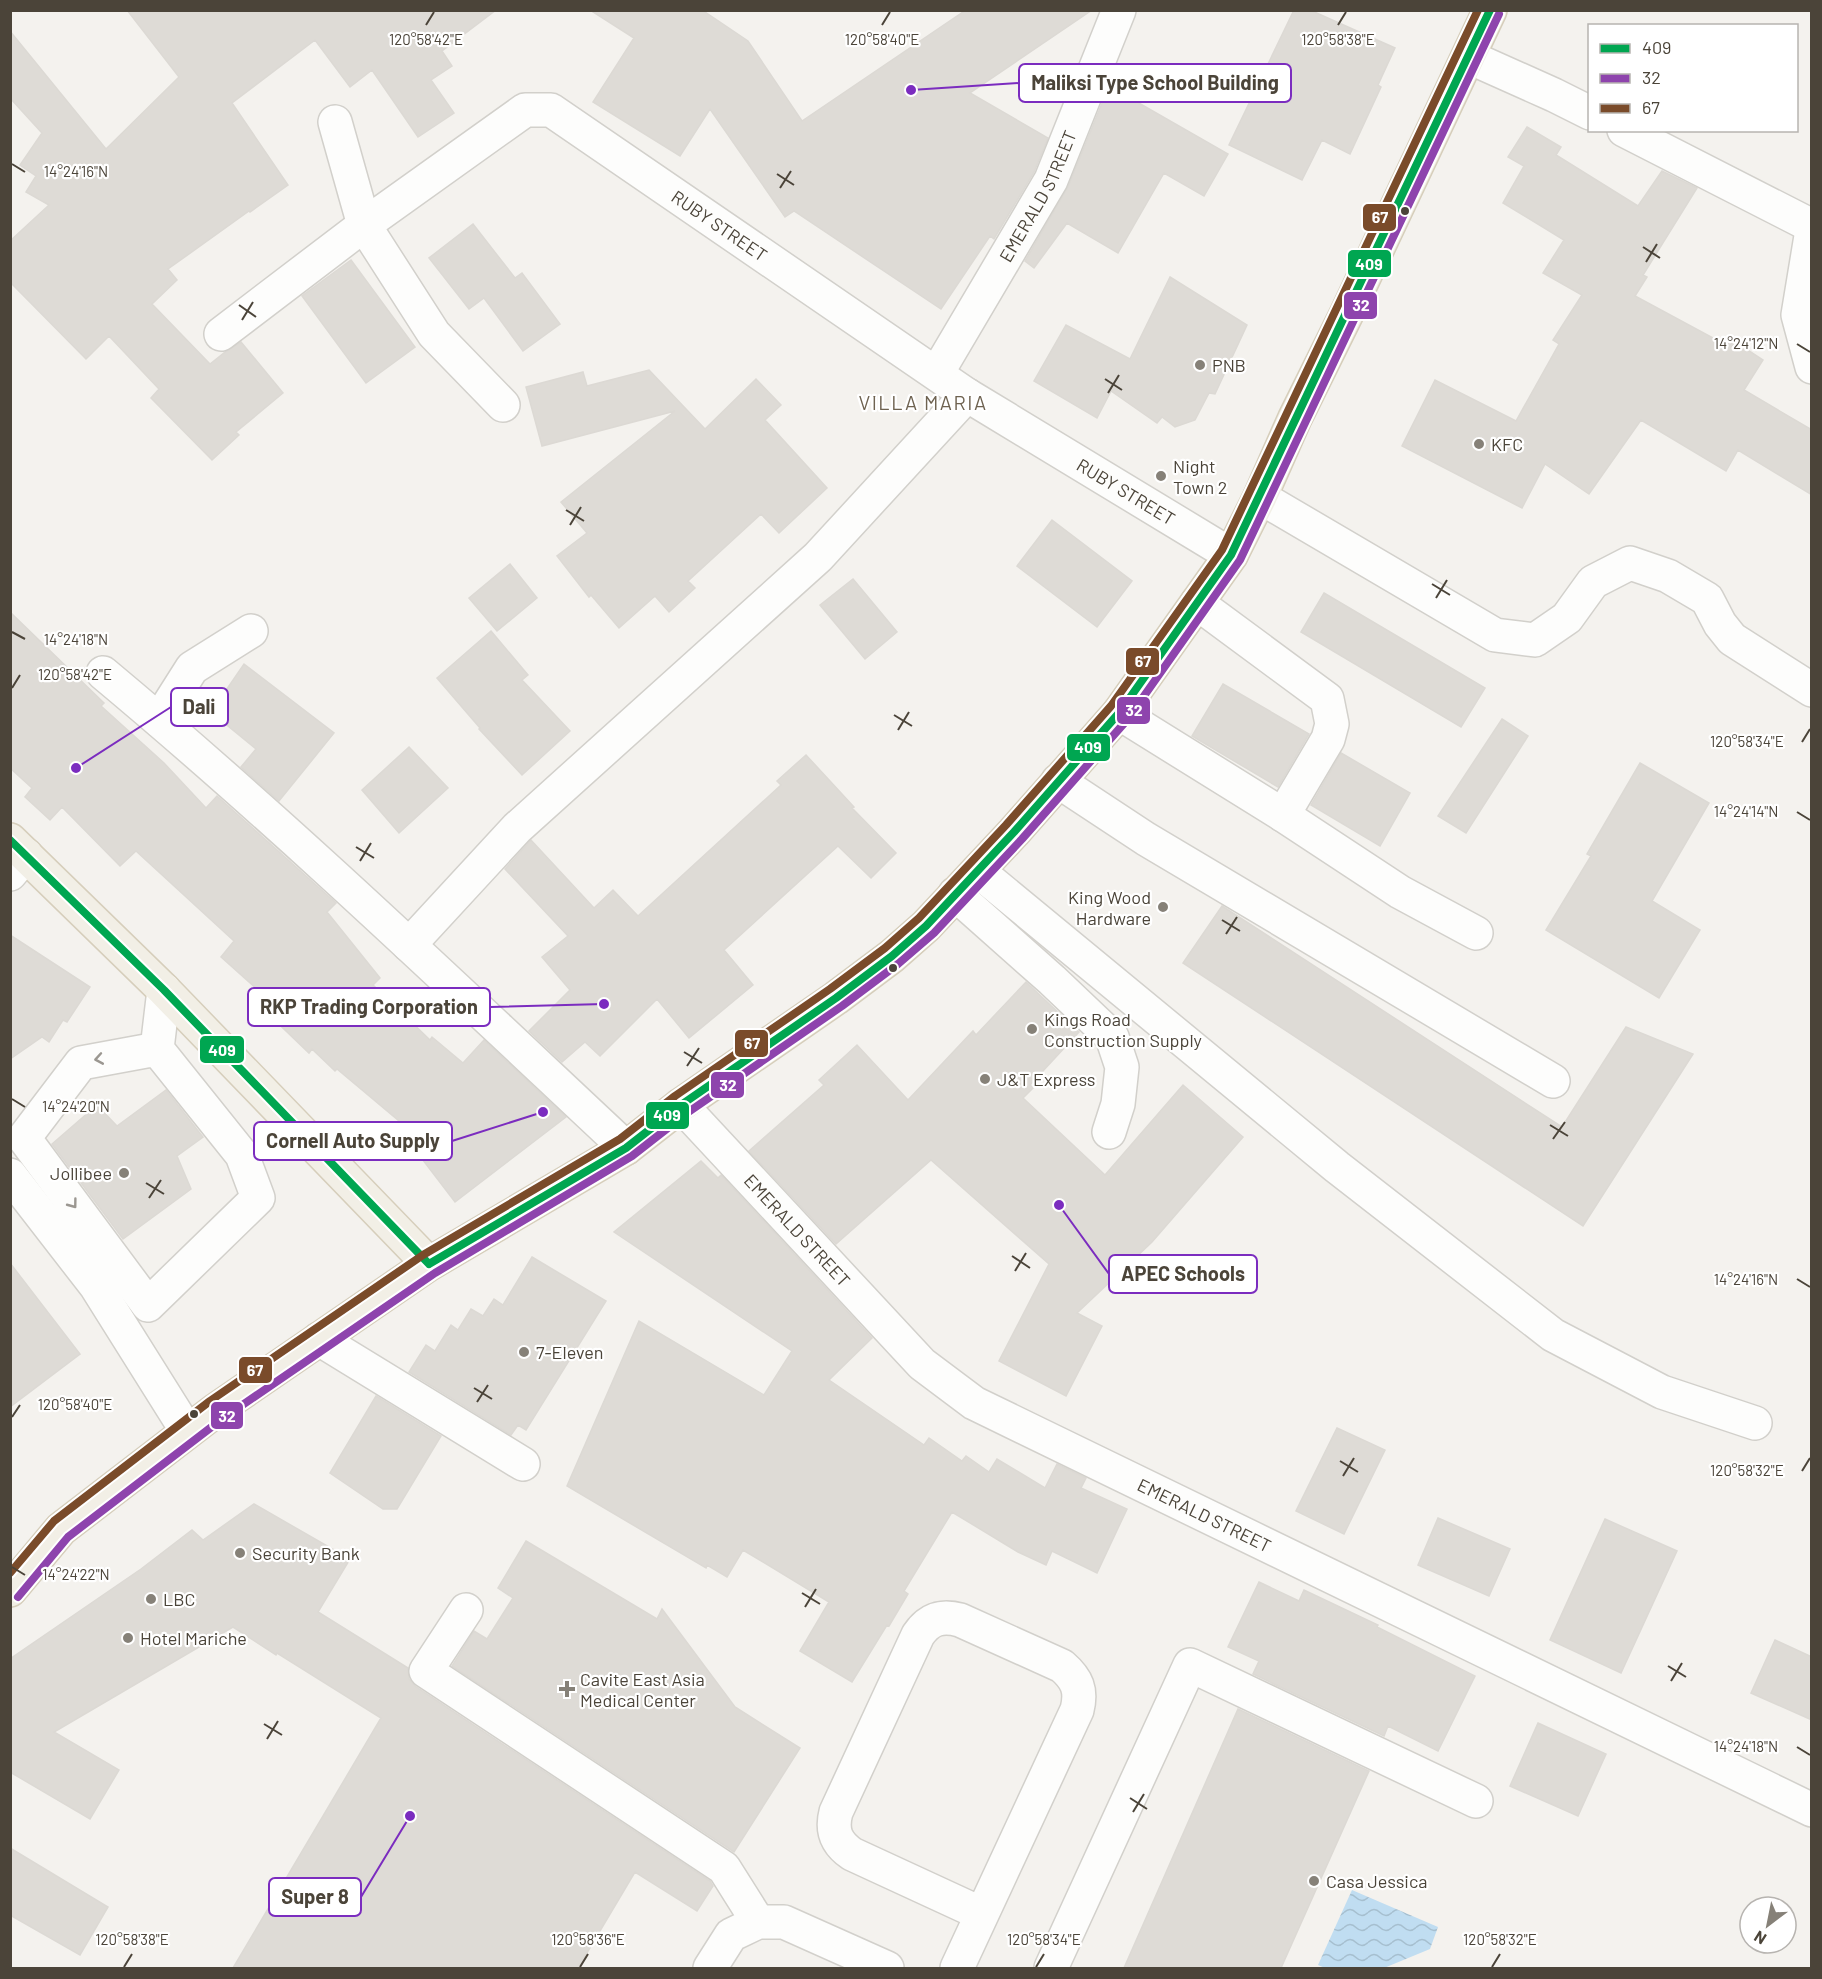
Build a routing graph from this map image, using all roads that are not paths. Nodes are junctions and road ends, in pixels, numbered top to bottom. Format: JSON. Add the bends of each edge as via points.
{"nodes":[{"id":1,"x":1119,"y":10,"type":"edge"},
{"id":2,"x":1490,"y":10,"type":"edge"},
{"id":3,"x":1469,"y":57,"type":"junction"},
{"id":4,"x":1588,"y":112,"type":"edge"},
{"id":5,"x":335,"y":122,"type":"dead end"},
{"id":6,"x":1628,"y":132,"type":"edge"},
{"id":7,"x":364,"y":225,"type":"junction"},
{"id":8,"x":1812,"y":228,"type":"edge"},
{"id":9,"x":221,"y":334,"type":"dead end"},
{"id":10,"x":1812,"y":367,"type":"edge"},
{"id":11,"x":937,"y":373,"type":"junction"},
{"id":12,"x":967,"y":395,"type":"junction"},
{"id":13,"x":503,"y":405,"type":"dead end"},
{"id":14,"x":1260,"y":497,"type":"junction"},
{"id":15,"x":1231,"y":555,"type":"junction"},
{"id":16,"x":1197,"y":603,"type":"junction"},
{"id":17,"x":251,"y":631,"type":"dead end"},
{"id":18,"x":103,"y":673,"type":"dead end"},
{"id":19,"x":1812,"y":690,"type":"edge"},
{"id":20,"x":1119,"y":713,"type":"junction"},
{"id":21,"x":159,"y":720,"type":"junction"},
{"id":22,"x":1058,"y":781,"type":"junction"},
{"id":23,"x":1283,"y":815,"type":"junction"},
{"id":24,"x":16,"y":856,"type":"edge"},
{"id":25,"x":978,"y":871,"type":"junction"},
{"id":26,"x":955,"y":894,"type":"junction"},
{"id":27,"x":1476,"y":933,"type":"dead end"},
{"id":28,"x":409,"y":945,"type":"junction"},
{"id":29,"x":164,"y":990,"type":"junction"},
{"id":30,"x":157,"y":1049,"type":"junction"},
{"id":31,"x":1553,"y":1081,"type":"dead end"},
{"id":32,"x":681,"y":1105,"type":"junction"},
{"id":33,"x":1109,"y":1132,"type":"dead end"},
{"id":34,"x":626,"y":1148,"type":"junction"},
{"id":35,"x":10,"y":1175,"type":"edge"},
{"id":36,"x":429,"y":1264,"type":"junction"},
{"id":37,"x":319,"y":1339,"type":"junction"},
{"id":38,"x":1755,"y":1423,"type":"dead end"},
{"id":39,"x":187,"y":1431,"type":"junction"},
{"id":40,"x":523,"y":1464,"type":"dead end"},
{"id":41,"x":10,"y":1590,"type":"edge"},
{"id":42,"x":466,"y":1610,"type":"dead end"},
{"id":43,"x":1476,"y":1801,"type":"dead end"},
{"id":44,"x":1812,"y":1810,"type":"edge"},
{"id":45,"x":982,"y":1914,"type":"junction"},
{"id":46,"x":758,"y":1922,"type":"junction"},
{"id":47,"x":710,"y":1968,"type":"edge"},
{"id":48,"x":887,"y":1968,"type":"edge"},
{"id":49,"x":957,"y":1968,"type":"edge"},
{"id":50,"x":1051,"y":1968,"type":"edge"}],
"edges":[{"from":1,"to":11,"type":"street","name":"EMERALD STREET","via":[[1051,180]]},
{"from":2,"to":3,"type":"main road"},
{"from":3,"to":4,"type":"street"},
{"from":3,"to":14,"type":"main road"},
{"from":5,"to":7,"type":"street"},
{"from":6,"to":8,"type":"street"},
{"from":7,"to":9,"type":"street","name":"RUBY STREET"},
{"from":7,"to":11,"type":"street","name":"RUBY STREET","via":[[525,110],[551,110]]},
{"from":7,"to":13,"type":"street","via":[[434,334]]},
{"from":8,"to":10,"type":"street","via":[[1798,315]]},
{"from":11,"to":12,"type":"street","name":"RUBY STREET"},
{"from":12,"to":15,"type":"street","name":"RUBY STREET"},
{"from":12,"to":28,"type":"street","via":[[818,557],[517,828]]},
{"from":14,"to":15,"type":"main road"},
{"from":14,"to":19,"type":"street","via":[[1495,635],[1535,640],[1567,618],[1593,582],[1630,563],[1668,576],[1707,599],[1732,639]]},
{"from":15,"to":16,"type":"main road"},
{"from":16,"to":20,"type":"main road"},
{"from":16,"to":23,"type":"street","via":[[1327,699],[1332,724],[1328,739]]},
{"from":17,"to":21,"type":"street","via":[[192,668]]},
{"from":18,"to":21,"type":"street"},
{"from":20,"to":22,"type":"main road"},
{"from":20,"to":23,"type":"street"},
{"from":21,"to":28,"type":"street"},
{"from":22,"to":25,"type":"main road"},
{"from":22,"to":31,"type":"street","via":[[1146,839]]},
{"from":23,"to":27,"type":"street","via":[[1400,892]]},
{"from":24,"to":29,"type":"main road"},
{"from":25,"to":26,"type":"main road"},
{"from":25,"to":38,"type":"street","via":[[1328,1160],[1553,1335],[1662,1392]]},
{"from":26,"to":32,"type":"main road","via":[[892,956]]},
{"from":26,"to":33,"type":"street","via":[[1112,1038],[1122,1067],[1118,1104]]},
{"from":28,"to":34,"type":"street"},
{"from":29,"to":30,"type":"street"},
{"from":29,"to":36,"type":"main road"},
{"from":30,"to":30,"type":"street","one_way":true,"via":[[81,1063],[24,1138],[148,1305],[258,1198],[242,1155]]},
{"from":32,"to":34,"type":"main road"},
{"from":32,"to":44,"type":"street","name":"EMERALD STREET","via":[[922,1364],[974,1403]]},
{"from":34,"to":36,"type":"main road"},
{"from":35,"to":39,"type":"street","via":[[96,1286]]},
{"from":36,"to":37,"type":"main road"},
{"from":37,"to":39,"type":"main road"},
{"from":37,"to":40,"type":"street"},
{"from":39,"to":41,"type":"main road","via":[[61,1529]]},
{"from":42,"to":46,"type":"street","via":[[426,1671],[724,1868]]},
{"from":43,"to":50,"type":"street","via":[[1190,1665]]},
{"from":45,"to":45,"type":"street","via":[[1080,1697],[1072,1674],[1062,1666],[960,1620],[937,1618],[918,1635],[833,1824],[841,1847],[852,1854]]},
{"from":45,"to":49,"type":"street"},
{"from":46,"to":47,"type":"street","via":[[732,1935]]},
{"from":46,"to":48,"type":"street","via":[[784,1922]]}]}
